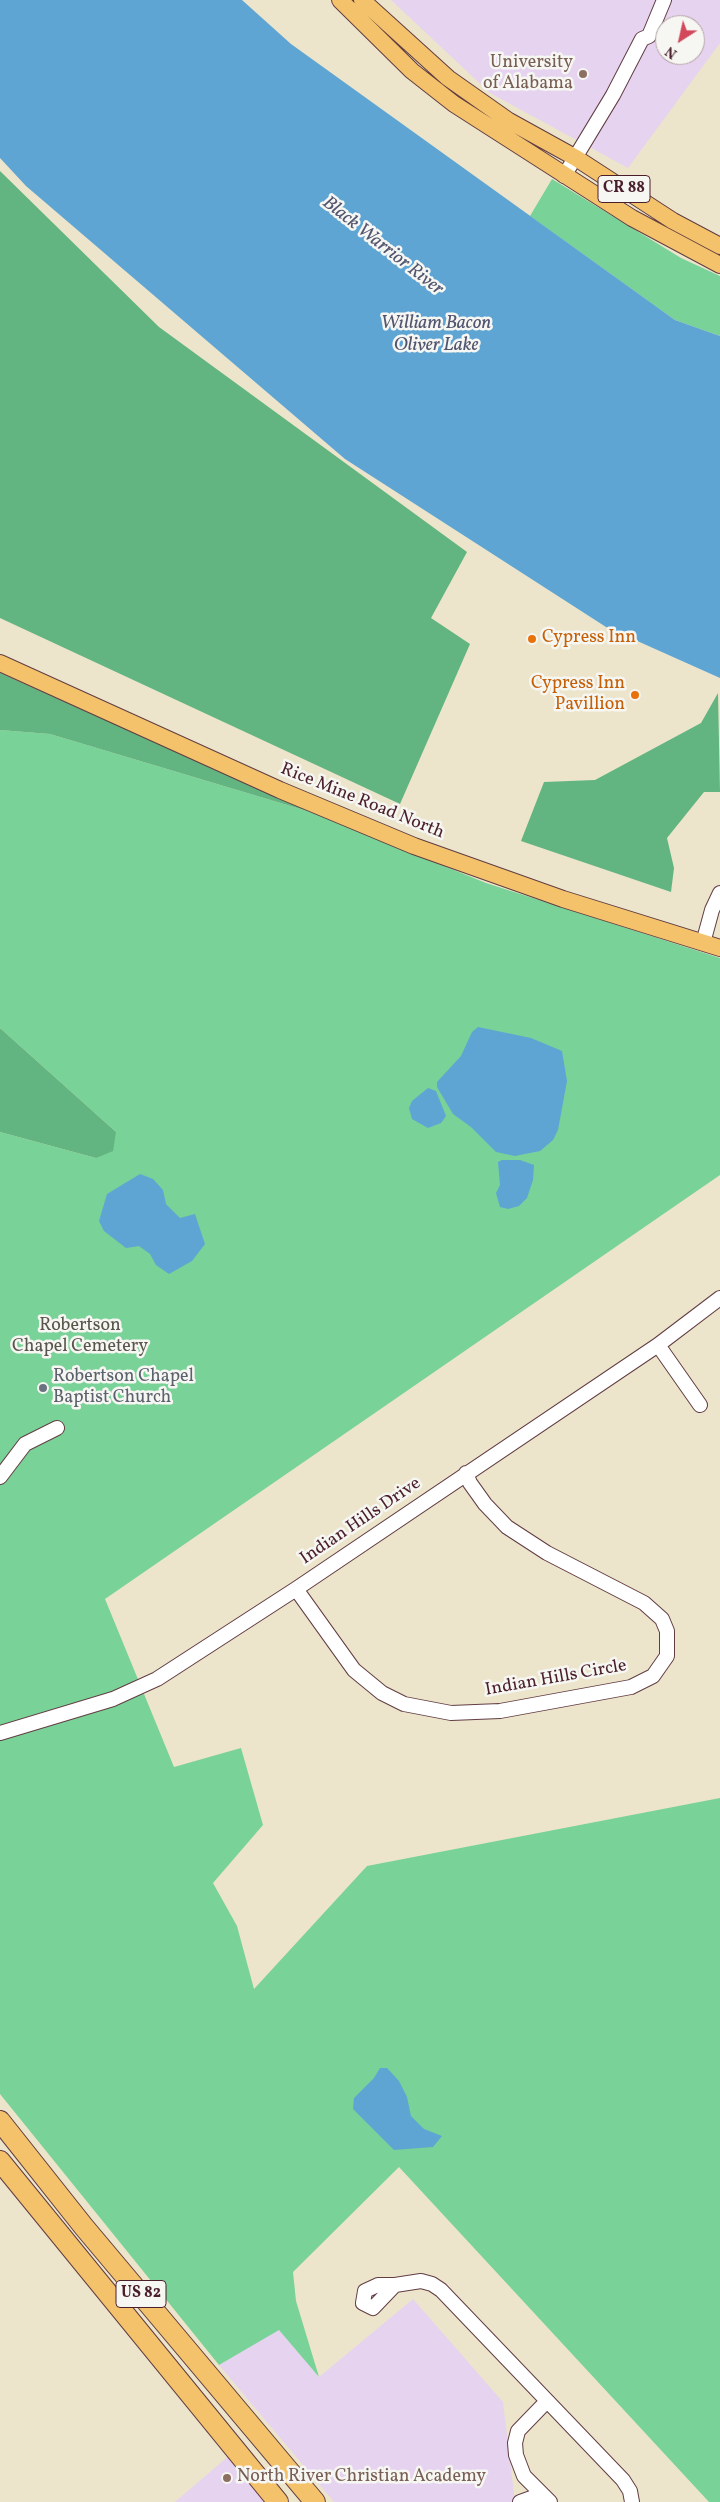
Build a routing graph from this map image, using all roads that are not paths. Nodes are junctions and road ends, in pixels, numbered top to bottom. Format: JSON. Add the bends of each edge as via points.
{"nodes":[{"id":1,"x":340,"y":0,"type":"edge"},
{"id":2,"x":362,"y":0,"type":"edge"},
{"id":3,"x":654,"y":0,"type":"edge"},
{"id":4,"x":664,"y":0,"type":"edge"},
{"id":5,"x":642,"y":39,"type":"junction"},
{"id":6,"x":576,"y":158,"type":"junction"},
{"id":7,"x":564,"y":176,"type":"junction"},
{"id":8,"x":720,"y":246,"type":"edge"},
{"id":9,"x":720,"y":265,"type":"edge"},
{"id":10,"x":0,"y":663,"type":"edge"},
{"id":11,"x":720,"y":893,"type":"edge"},
{"id":12,"x":703,"y":943,"type":"junction"},
{"id":13,"x":720,"y":948,"type":"edge"},
{"id":14,"x":720,"y":1298,"type":"edge"},
{"id":15,"x":658,"y":1345,"type":"junction"},
{"id":16,"x":700,"y":1405,"type":"dead end"},
{"id":17,"x":58,"y":1428,"type":"dead end"},
{"id":18,"x":466,"y":1473,"type":"junction"},
{"id":19,"x":0,"y":1477,"type":"edge"},
{"id":20,"x":296,"y":1589,"type":"junction"},
{"id":21,"x":0,"y":1733,"type":"edge"},
{"id":22,"x":0,"y":2121,"type":"edge"},
{"id":23,"x":0,"y":2161,"type":"edge"},
{"id":24,"x":395,"y":2285,"type":"dead end"},
{"id":25,"x":547,"y":2401,"type":"junction"},
{"id":26,"x":241,"y":2456,"type":"junction"},
{"id":27,"x":285,"y":2465,"type":"junction"},
{"id":28,"x":543,"y":2499,"type":"edge"},
{"id":29,"x":278,"y":2502,"type":"edge"},
{"id":30,"x":315,"y":2502,"type":"edge"},
{"id":31,"x":520,"y":2502,"type":"edge"},
{"id":32,"x":632,"y":2502,"type":"edge"}],
"edges":[{"from":1,"to":7,"type":"main road","via":[[412,71],[454,104]]},
{"from":2,"to":6,"type":"main road","number":"CR 88","via":[[448,78],[509,121]]},
{"from":3,"to":5,"type":"street","via":[[640,32]]},
{"from":4,"to":5,"type":"street","via":[[649,36]]},
{"from":5,"to":6,"type":"street","via":[[614,95]]},
{"from":6,"to":7,"type":"street"},
{"from":6,"to":8,"type":"main road","number":"CR 88","via":[[673,221]]},
{"from":7,"to":9,"type":"main road","via":[[681,246]]},
{"from":10,"to":12,"type":"main road","name":"Rice Mine Road North","via":[[280,790],[414,846],[563,899]]},
{"from":11,"to":12,"type":"street"},
{"from":12,"to":13,"type":"main road","name":"Rice Mine Road North"},
{"from":14,"to":15,"type":"street","name":"Indian Hills Drive"},
{"from":15,"to":16,"type":"street"},
{"from":15,"to":18,"type":"street","name":"Indian Hills Drive"},
{"from":17,"to":19,"type":"street","via":[[25,1444]]},
{"from":18,"to":20,"type":"street","name":"Indian Hills Drive"},
{"from":18,"to":20,"type":"street","name":"Indian Hills Circle","via":[[485,1504],[507,1527],[547,1553],[644,1603],[662,1619],[667,1631],[667,1656],[653,1676],[631,1687],[500,1711],[451,1713],[404,1704],[382,1693],[354,1670]]},
{"from":20,"to":21,"type":"street","name":"Indian Hills Drive","via":[[157,1679],[113,1699]]},
{"from":22,"to":27,"type":"highway","number":"US 82"},
{"from":23,"to":26,"type":"highway","number":"US 82"},
{"from":24,"to":25,"type":"street","via":[[421,2282],[441,2290]]},
{"from":25,"to":28,"type":"street","via":[[518,2431],[515,2443],[524,2476]]},
{"from":25,"to":32,"type":"street","via":[[623,2480]]},
{"from":26,"to":27,"type":"highway","via":[[261,2452],[274,2456]]},
{"from":26,"to":29,"type":"highway","number":"US 82"},
{"from":27,"to":30,"type":"highway","number":"US 82"},
{"from":28,"to":31,"type":"street"}]}
